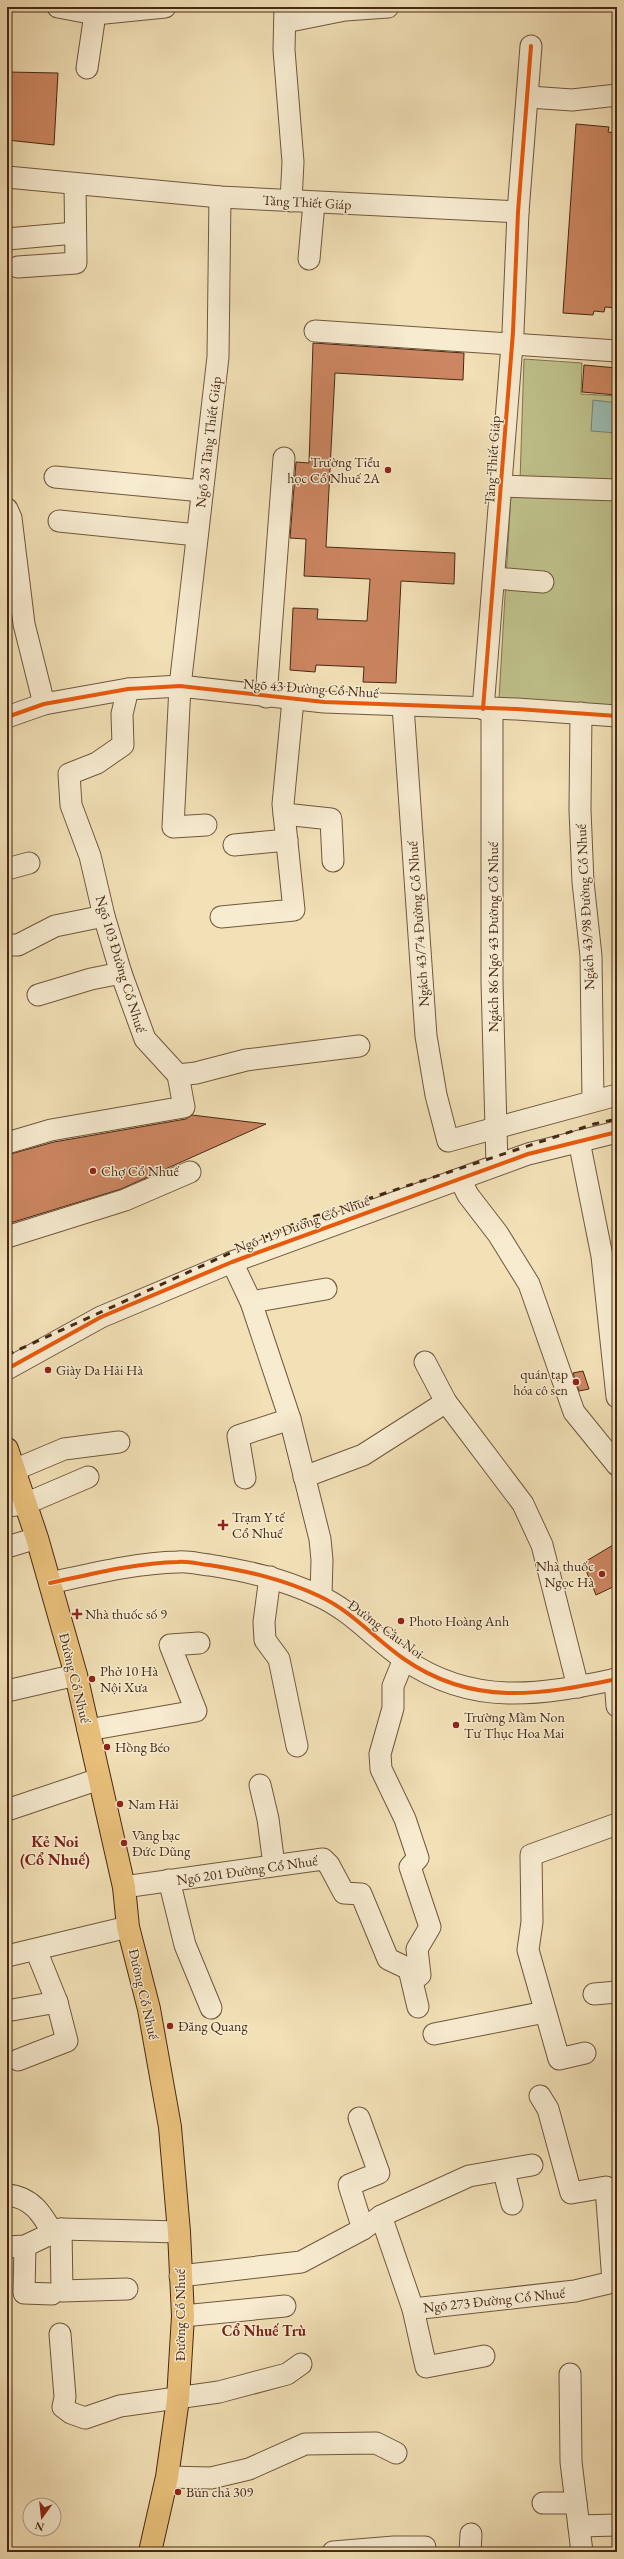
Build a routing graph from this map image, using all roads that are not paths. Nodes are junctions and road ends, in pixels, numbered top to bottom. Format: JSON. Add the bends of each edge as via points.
{"nodes":[{"id":1,"x":58,"y":7,"type":"edge"},
{"id":2,"x":165,"y":7,"type":"edge"},
{"id":3,"x":388,"y":7,"type":"edge"},
{"id":4,"x":95,"y":14,"type":"junction"},
{"id":5,"x":285,"y":15,"type":"edge"},
{"id":6,"x":531,"y":46,"type":"dead end"},
{"id":7,"x":87,"y":68,"type":"dead end"},
{"id":8,"x":617,"y":96,"type":"edge"},
{"id":9,"x":529,"y":97,"type":"junction"},
{"id":10,"x":7,"y":177,"type":"edge"},
{"id":11,"x":75,"y":184,"type":"junction"},
{"id":12,"x":220,"y":197,"type":"junction"},
{"id":13,"x":291,"y":201,"type":"junction"},
{"id":14,"x":314,"y":203,"type":"junction"},
{"id":15,"x":518,"y":212,"type":"junction"},
{"id":16,"x":75,"y":233,"type":"junction"},
{"id":17,"x":7,"y":239,"type":"edge"},
{"id":18,"x":309,"y":259,"type":"dead end"},
{"id":19,"x":18,"y":267,"type":"dead end"},
{"id":20,"x":315,"y":330,"type":"dead end"},
{"id":21,"x":512,"y":343,"type":"junction"},
{"id":22,"x":617,"y":351,"type":"edge"},
{"id":23,"x":284,"y":458,"type":"dead end"},
{"id":24,"x":55,"y":477,"type":"dead end"},
{"id":25,"x":501,"y":486,"type":"junction"},
{"id":26,"x":617,"y":490,"type":"edge"},
{"id":27,"x":202,"y":492,"type":"junction"},
{"id":28,"x":7,"y":509,"type":"edge"},
{"id":29,"x":59,"y":521,"type":"dead end"},
{"id":30,"x":197,"y":535,"type":"junction"},
{"id":31,"x":494,"y":578,"type":"junction"},
{"id":32,"x":543,"y":582,"type":"dead end"},
{"id":33,"x":180,"y":686,"type":"junction"},
{"id":34,"x":128,"y":689,"type":"junction"},
{"id":35,"x":266,"y":697,"type":"junction"},
{"id":36,"x":293,"y":700,"type":"junction"},
{"id":37,"x":44,"y":704,"type":"junction"},
{"id":38,"x":403,"y":706,"type":"junction"},
{"id":39,"x":487,"y":709,"type":"junction"},
{"id":40,"x":581,"y":713,"type":"junction"},
{"id":41,"x":617,"y":716,"type":"edge"},
{"id":42,"x":7,"y":717,"type":"edge"},
{"id":43,"x":284,"y":814,"type":"junction"},
{"id":44,"x":206,"y":825,"type":"dead end"},
{"id":45,"x":287,"y":840,"type":"junction"},
{"id":46,"x":234,"y":845,"type":"dead end"},
{"id":47,"x":334,"y":861,"type":"dead end"},
{"id":48,"x":29,"y":863,"type":"dead end"},
{"id":49,"x":7,"y":869,"type":"edge"},
{"id":50,"x":104,"y":916,"type":"junction"},
{"id":51,"x":220,"y":917,"type":"dead end"},
{"id":52,"x":7,"y":945,"type":"edge"},
{"id":53,"x":121,"y":973,"type":"junction"},
{"id":54,"x":38,"y":995,"type":"dead end"},
{"id":55,"x":359,"y":1046,"type":"dead end"},
{"id":56,"x":178,"y":1075,"type":"junction"},
{"id":57,"x":617,"y":1094,"type":"edge"},
{"id":58,"x":593,"y":1100,"type":"junction"},
{"id":59,"x":496,"y":1130,"type":"junction"},
{"id":60,"x":617,"y":1132,"type":"edge"},
{"id":61,"x":589,"y":1134,"type":"junction"},
{"id":62,"x":7,"y":1143,"type":"edge"},
{"id":63,"x":498,"y":1166,"type":"junction"},
{"id":64,"x":190,"y":1172,"type":"dead end"},
{"id":65,"x":460,"y":1179,"type":"junction"},
{"id":66,"x":7,"y":1237,"type":"edge"},
{"id":67,"x":232,"y":1262,"type":"junction"},
{"id":68,"x":326,"y":1289,"type":"dead end"},
{"id":69,"x":251,"y":1302,"type":"junction"},
{"id":70,"x":425,"y":1362,"type":"dead end"},
{"id":71,"x":7,"y":1369,"type":"edge"},
{"id":72,"x":617,"y":1396,"type":"edge"},
{"id":73,"x":446,"y":1402,"type":"junction"},
{"id":74,"x":290,"y":1419,"type":"junction"},
{"id":75,"x":119,"y":1442,"type":"dead end"},
{"id":76,"x":7,"y":1449,"type":"edge"},
{"id":77,"x":617,"y":1466,"type":"edge"},
{"id":78,"x":14,"y":1470,"type":"junction"},
{"id":79,"x":88,"y":1477,"type":"dead end"},
{"id":80,"x":304,"y":1477,"type":"junction"},
{"id":81,"x":245,"y":1478,"type":"dead end"},
{"id":82,"x":16,"y":1505,"type":"edge"},
{"id":83,"x":37,"y":1538,"type":"junction"},
{"id":84,"x":7,"y":1547,"type":"edge"},
{"id":85,"x":270,"y":1577,"type":"junction"},
{"id":86,"x":50,"y":1583,"type":"junction"},
{"id":87,"x":321,"y":1596,"type":"junction"},
{"id":88,"x":199,"y":1643,"type":"dead end"},
{"id":89,"x":404,"y":1659,"type":"junction"},
{"id":90,"x":76,"y":1675,"type":"junction"},
{"id":91,"x":616,"y":1679,"type":"edge"},
{"id":92,"x":578,"y":1687,"type":"junction"},
{"id":93,"x":7,"y":1691,"type":"edge"},
{"id":94,"x":617,"y":1706,"type":"edge"},
{"id":95,"x":88,"y":1730,"type":"junction"},
{"id":96,"x":297,"y":1746,"type":"dead end"},
{"id":97,"x":99,"y":1779,"type":"junction"},
{"id":98,"x":260,"y":1785,"type":"dead end"},
{"id":99,"x":7,"y":1810,"type":"edge"},
{"id":100,"x":617,"y":1824,"type":"edge"},
{"id":101,"x":274,"y":1865,"type":"junction"},
{"id":102,"x":169,"y":1880,"type":"junction"},
{"id":103,"x":124,"y":1887,"type":"junction"},
{"id":104,"x":128,"y":1927,"type":"junction"},
{"id":105,"x":36,"y":1950,"type":"junction"},
{"id":106,"x":7,"y":1956,"type":"edge"},
{"id":107,"x":413,"y":1980,"type":"junction"},
{"id":108,"x":617,"y":1992,"type":"edge"},
{"id":109,"x":594,"y":1994,"type":"dead end"},
{"id":110,"x":57,"y":2002,"type":"junction"},
{"id":111,"x":418,"y":2007,"type":"dead end"},
{"id":112,"x":211,"y":2008,"type":"dead end"},
{"id":113,"x":12,"y":2010,"type":"dead end"},
{"id":114,"x":545,"y":2012,"type":"junction"},
{"id":115,"x":434,"y":2034,"type":"dead end"},
{"id":116,"x":585,"y":2053,"type":"dead end"},
{"id":117,"x":18,"y":2060,"type":"dead end"},
{"id":118,"x":540,"y":2096,"type":"dead end"},
{"id":119,"x":359,"y":2118,"type":"dead end"},
{"id":120,"x":532,"y":2165,"type":"dead end"},
{"id":121,"x":504,"y":2172,"type":"junction"},
{"id":122,"x":7,"y":2195,"type":"edge"},
{"id":123,"x":512,"y":2204,"type":"dead end"},
{"id":124,"x":381,"y":2216,"type":"junction"},
{"id":125,"x":363,"y":2229,"type":"junction"},
{"id":126,"x":57,"y":2231,"type":"junction"},
{"id":127,"x":179,"y":2232,"type":"junction"},
{"id":128,"x":16,"y":2246,"type":"edge"},
{"id":129,"x":180,"y":2276,"type":"junction"},
{"id":130,"x":615,"y":2282,"type":"edge"},
{"id":131,"x":127,"y":2289,"type":"dead end"},
{"id":132,"x":52,"y":2294,"type":"dead end"},
{"id":133,"x":285,"y":2306,"type":"dead end"},
{"id":134,"x":413,"y":2308,"type":"junction"},
{"id":135,"x":182,"y":2316,"type":"junction"},
{"id":136,"x":60,"y":2334,"type":"dead end"},
{"id":137,"x":484,"y":2356,"type":"dead end"},
{"id":138,"x":301,"y":2364,"type":"dead end"},
{"id":139,"x":570,"y":2374,"type":"dead end"},
{"id":140,"x":178,"y":2399,"type":"junction"},
{"id":141,"x":396,"y":2453,"type":"dead end"},
{"id":142,"x":167,"y":2477,"type":"junction"},
{"id":143,"x":542,"y":2503,"type":"dead end"},
{"id":144,"x":576,"y":2503,"type":"junction"},
{"id":145,"x":617,"y":2525,"type":"edge"},
{"id":146,"x":579,"y":2526,"type":"junction"},
{"id":147,"x":426,"y":2547,"type":"dead end"},
{"id":148,"x":150,"y":2552,"type":"edge"},
{"id":149,"x":333,"y":2552,"type":"edge"},
{"id":150,"x":582,"y":2552,"type":"edge"}],
"edges":[{"from":1,"to":4,"type":"street"},
{"from":2,"to":4,"type":"street"},
{"from":3,"to":5,"type":"street"},
{"from":4,"to":7,"type":"street"},
{"from":5,"to":13,"type":"street","via":[[284,50],[293,162]]},
{"from":6,"to":9,"type":"street"},
{"from":8,"to":9,"type":"street","via":[[572,100]]},
{"from":9,"to":15,"type":"street"},
{"from":10,"to":11,"type":"street","name":"Tăng Thiết Giáp"},
{"from":11,"to":12,"type":"street","name":"Tăng Thiết Giáp"},
{"from":11,"to":16,"type":"street"},
{"from":12,"to":13,"type":"street","name":"Tăng Thiết Giáp"},
{"from":12,"to":27,"type":"street","name":"Ngõ 28 Tăng Thiết Giáp","via":[[218,357]]},
{"from":13,"to":14,"type":"street","name":"Tăng Thiết Giáp"},
{"from":14,"to":15,"type":"street","name":"Tăng Thiết Giáp"},
{"from":14,"to":18,"type":"street"},
{"from":15,"to":21,"type":"street","name":"Tăng Thiết Giáp"},
{"from":16,"to":17,"type":"street"},
{"from":16,"to":19,"type":"street","via":[[76,263]]},
{"from":20,"to":21,"type":"street"},
{"from":21,"to":22,"type":"street"},
{"from":21,"to":25,"type":"street","name":"Tăng Thiết Giáp"},
{"from":23,"to":35,"type":"street"},
{"from":24,"to":27,"type":"street"},
{"from":25,"to":26,"type":"street"},
{"from":25,"to":31,"type":"street","name":"Tăng Thiết Giáp"},
{"from":27,"to":30,"type":"street","name":"Ngõ 28 Tăng Thiết Giáp"},
{"from":28,"to":37,"type":"street","via":[[11,518],[24,624]]},
{"from":29,"to":30,"type":"street"},
{"from":30,"to":33,"type":"street","name":"Ngõ 28 Tăng Thiết Giáp"},
{"from":31,"to":32,"type":"street"},
{"from":31,"to":39,"type":"street","name":"Tăng Thiết Giáp"},
{"from":33,"to":34,"type":"street","name":"Ngõ 43 Đường Cổ Nhuế"},
{"from":33,"to":35,"type":"street","name":"Ngõ 43 Đường Cổ Nhuế"},
{"from":33,"to":44,"type":"street","name":"Ngõ 28 Tăng Thiết Giáp","via":[[173,826]]},
{"from":34,"to":37,"type":"street","name":"Ngõ 43 Đường Cổ Nhuế"},
{"from":34,"to":50,"type":"street","name":"Ngõ 103 Đường Cổ Nhuế","via":[[122,714],[123,745],[97,763],[69,774],[71,805],[90,856]]},
{"from":35,"to":36,"type":"street","name":"Ngõ 43 Đường Cổ Nhuế"},
{"from":36,"to":38,"type":"street","name":"Ngõ 43 Đường Cổ Nhuế"},
{"from":36,"to":43,"type":"street"},
{"from":37,"to":42,"type":"street","name":"Ngõ 43 Đường Cổ Nhuế"},
{"from":38,"to":39,"type":"street","name":"Ngõ 43 Đường Cổ Nhuế"},
{"from":38,"to":59,"type":"street","name":"Ngách 43/74 Đường Cổ Nhuế","via":[[426,1036],[436,1096],[448,1141]]},
{"from":39,"to":40,"type":"street","name":"Ngõ 43 Đường Cổ Nhuế"},
{"from":39,"to":59,"type":"street","name":"Ngách 86 Ngõ 43 Đường Cổ Nhuế"},
{"from":40,"to":41,"type":"street","name":"Ngõ 43 Đường Cổ Nhuế"},
{"from":40,"to":58,"type":"street","name":"Ngách 43/98 Đường Cổ Nhuế","via":[[580,810],[583,882],[591,956]]},
{"from":43,"to":45,"type":"street"},
{"from":43,"to":47,"type":"street","via":[[331,819]]},
{"from":45,"to":46,"type":"street"},
{"from":45,"to":51,"type":"street","via":[[294,910]]},
{"from":48,"to":49,"type":"street"},
{"from":50,"to":52,"type":"street","via":[[55,926],[18,945]]},
{"from":50,"to":53,"type":"street","name":"Ngõ 103 Đường Cổ Nhuế"},
{"from":53,"to":54,"type":"street"},
{"from":53,"to":56,"type":"street","name":"Ngõ 103 Đường Cổ Nhuế","via":[[145,1039]]},
{"from":55,"to":56,"type":"street","via":[[246,1060]]},
{"from":56,"to":62,"type":"street","via":[[184,1107],[51,1130]]},
{"from":57,"to":58,"type":"street"},
{"from":58,"to":59,"type":"street"},
{"from":59,"to":63,"type":"street","name":"Ngách 86 Ngõ 43 Đường Cổ Nhuế"},
{"from":60,"to":61,"type":"street","name":"Ngõ 119 Đường Cổ Nhuế"},
{"from":61,"to":63,"type":"street","name":"Ngõ 119 Đường Cổ Nhuế","via":[[541,1146]]},
{"from":61,"to":72,"type":"street"},
{"from":63,"to":65,"type":"street","name":"Ngõ 119 Đường Cổ Nhuế"},
{"from":64,"to":66,"type":"street","via":[[125,1200]]},
{"from":65,"to":67,"type":"street","name":"Ngõ 119 Đường Cổ Nhuế"},
{"from":65,"to":77,"type":"street","via":[[468,1195],[498,1234],[529,1284],[574,1412]]},
{"from":67,"to":69,"type":"street"},
{"from":67,"to":71,"type":"street","name":"Ngõ 119 Đường Cổ Nhuế","via":[[101,1317]]},
{"from":68,"to":69,"type":"street"},
{"from":69,"to":74,"type":"street"},
{"from":70,"to":73,"type":"street"},
{"from":73,"to":80,"type":"street","via":[[363,1455]]},
{"from":73,"to":92,"type":"street","via":[[526,1511],[542,1546]]},
{"from":74,"to":80,"type":"street"},
{"from":74,"to":81,"type":"street","via":[[238,1436]]},
{"from":75,"to":78,"type":"street","via":[[64,1448]]},
{"from":76,"to":78,"type":"main road","name":"Đường Cổ Nhuế"},
{"from":78,"to":82,"type":"main road","name":"Đường Cổ Nhuế"},
{"from":79,"to":82,"type":"street"},
{"from":80,"to":87,"type":"street","via":[[320,1546]]},
{"from":82,"to":83,"type":"main road","name":"Đường Cổ Nhuế"},
{"from":83,"to":84,"type":"street"},
{"from":83,"to":86,"type":"main road","name":"Đường Cổ Nhuế"},
{"from":85,"to":86,"type":"street","name":"Đường Cầu Noi","via":[[179,1561],[114,1569]]},
{"from":85,"to":87,"type":"street","name":"Đường Cầu Noi"},
{"from":85,"to":96,"type":"street","via":[[264,1622],[265,1640],[280,1658]]},
{"from":86,"to":90,"type":"main road","name":"Đường Cổ Nhuế"},
{"from":87,"to":89,"type":"street","name":"Đường Cầu Noi","via":[[363,1624]]},
{"from":88,"to":95,"type":"street","via":[[170,1645],[196,1711]]},
{"from":89,"to":92,"type":"street","name":"Đường Cầu Noi","via":[[443,1681],[477,1691],[504,1695]]},
{"from":89,"to":107,"type":"street","via":[[393,1686],[393,1708],[380,1754],[381,1768],[405,1819],[418,1858],[410,1867],[430,1927],[417,1949],[420,1975]]},
{"from":90,"to":93,"type":"street"},
{"from":90,"to":95,"type":"main road","name":"Đường Cổ Nhuế"},
{"from":91,"to":92,"type":"street","name":"Đường Cầu Noi"},
{"from":91,"to":94,"type":"street"},
{"from":95,"to":97,"type":"main road","name":"Đường Cổ Nhuế"},
{"from":97,"to":99,"type":"street"},
{"from":97,"to":103,"type":"main road","name":"Đường Cổ Nhuế"},
{"from":98,"to":101,"type":"street","via":[[268,1819]]},
{"from":100,"to":114,"type":"street","via":[[531,1855],[532,1922],[528,1950]]},
{"from":101,"to":102,"type":"street","name":"Ngõ 201 Đường Cổ Nhuế"},
{"from":101,"to":107,"type":"street","name":"Ngõ 201 Đường Cổ Nhuế","via":[[323,1859],[344,1893],[361,1894],[388,1959],[409,1969]]},
{"from":102,"to":103,"type":"street","name":"Ngõ 201 Đường Cổ Nhuế"},
{"from":102,"to":112,"type":"street","via":[[185,1945]]},
{"from":103,"to":104,"type":"main road","name":"Đường Cổ Nhuế"},
{"from":104,"to":105,"type":"street"},
{"from":104,"to":127,"type":"main road","name":"Đường Cổ Nhuế","via":[[149,2009],[170,2127]]},
{"from":105,"to":106,"type":"street"},
{"from":105,"to":110,"type":"street"},
{"from":107,"to":111,"type":"street","name":"Ngõ 201 Đường Cổ Nhuế"},
{"from":108,"to":109,"type":"street"},
{"from":110,"to":113,"type":"street"},
{"from":110,"to":117,"type":"street","via":[[67,2042]]},
{"from":114,"to":115,"type":"street"},
{"from":114,"to":116,"type":"street","via":[[559,2059]]},
{"from":118,"to":130,"type":"street","via":[[548,2109],[571,2193],[606,2187]]},
{"from":119,"to":125,"type":"street","via":[[379,2173],[349,2185]]},
{"from":120,"to":121,"type":"street"},
{"from":121,"to":123,"type":"street"},
{"from":121,"to":124,"type":"street","via":[[469,2176]]},
{"from":122,"to":126,"type":"street","via":[[26,2201],[39,2209]]},
{"from":124,"to":125,"type":"street"},
{"from":124,"to":134,"type":"street","name":"Ngõ 273 Đường Cổ Nhuế"},
{"from":125,"to":129,"type":"street","via":[[301,2262]]},
{"from":126,"to":127,"type":"street"},
{"from":126,"to":128,"type":"street"},
{"from":126,"to":131,"type":"street","via":[[62,2291]]},
{"from":127,"to":129,"type":"main road","name":"Đường Cổ Nhuế"},
{"from":128,"to":132,"type":"street","via":[[24,2294]]},
{"from":129,"to":135,"type":"main road","name":"Đường Cổ Nhuế"},
{"from":130,"to":134,"type":"street","name":"Ngõ 273 Đường Cổ Nhuế","via":[[575,2291]]},
{"from":133,"to":135,"type":"street"},
{"from":134,"to":137,"type":"street","via":[[426,2367]]},
{"from":135,"to":140,"type":"main road","name":"Đường Cổ Nhuế"},
{"from":136,"to":140,"type":"street","via":[[65,2397],[63,2406],[71,2414],[85,2418],[120,2406]]},
{"from":138,"to":140,"type":"street","via":[[286,2374],[219,2392]]},
{"from":139,"to":144,"type":"street","via":[[571,2462]]},
{"from":140,"to":142,"type":"main road","name":"Đường Cổ Nhuế"},
{"from":141,"to":142,"type":"street","via":[[376,2443],[305,2444],[249,2468],[211,2478]]},
{"from":142,"to":148,"type":"main road","name":"Đường Cổ Nhuế"},
{"from":143,"to":144,"type":"street"},
{"from":144,"to":146,"type":"street"},
{"from":145,"to":146,"type":"street"},
{"from":146,"to":150,"type":"street"},
{"from":147,"to":149,"type":"street"}]}
